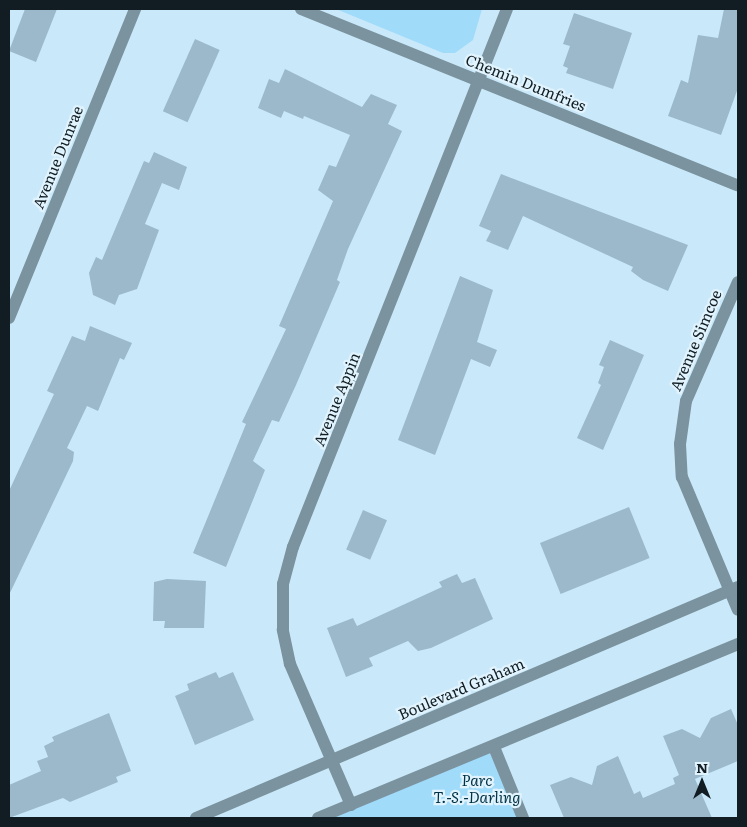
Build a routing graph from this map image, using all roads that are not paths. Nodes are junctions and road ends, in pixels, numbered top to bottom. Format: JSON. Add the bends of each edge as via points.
{"nodes":[{"id":1,"x":135,"y":9,"type":"edge"},
{"id":2,"x":302,"y":9,"type":"edge"},
{"id":3,"x":507,"y":9,"type":"edge"},
{"id":4,"x":481,"y":82,"type":"junction"},
{"id":5,"x":738,"y":186,"type":"edge"},
{"id":6,"x":738,"y":282,"type":"edge"},
{"id":7,"x":9,"y":318,"type":"edge"},
{"id":8,"x":734,"y":589,"type":"edge"},
{"id":9,"x":738,"y":610,"type":"edge"},
{"id":10,"x":738,"y":644,"type":"edge"},
{"id":11,"x":494,"y":747,"type":"junction"},
{"id":12,"x":333,"y":761,"type":"junction"},
{"id":13,"x":351,"y":805,"type":"junction"},
{"id":14,"x":196,"y":818,"type":"edge"},
{"id":15,"x":318,"y":818,"type":"edge"},
{"id":16,"x":523,"y":818,"type":"edge"}],
"edges":[{"from":1,"to":7,"type":"street","name":"Avenue Dunrae"},
{"from":2,"to":4,"type":"street","name":"Chemin Dumfries"},
{"from":3,"to":4,"type":"street","name":"Avenue Appin"},
{"from":4,"to":5,"type":"street","name":"Chemin Dumfries"},
{"from":4,"to":12,"type":"street","name":"Avenue Appin","via":[[293,547],[283,584],[283,630],[290,664]]},
{"from":6,"to":8,"type":"street","name":"Avenue Simcoe","via":[[686,401],[680,444],[682,477]]},
{"from":8,"to":9,"type":"street","name":"Avenue Simcoe"},
{"from":8,"to":12,"type":"street","name":"Boulevard Graham"},
{"from":10,"to":11,"type":"street"},
{"from":11,"to":13,"type":"street"},
{"from":11,"to":16,"type":"street"},
{"from":12,"to":13,"type":"street","name":"Avenue Appin"},
{"from":12,"to":14,"type":"street","name":"Boulevard Graham"},
{"from":13,"to":15,"type":"street"}]}
